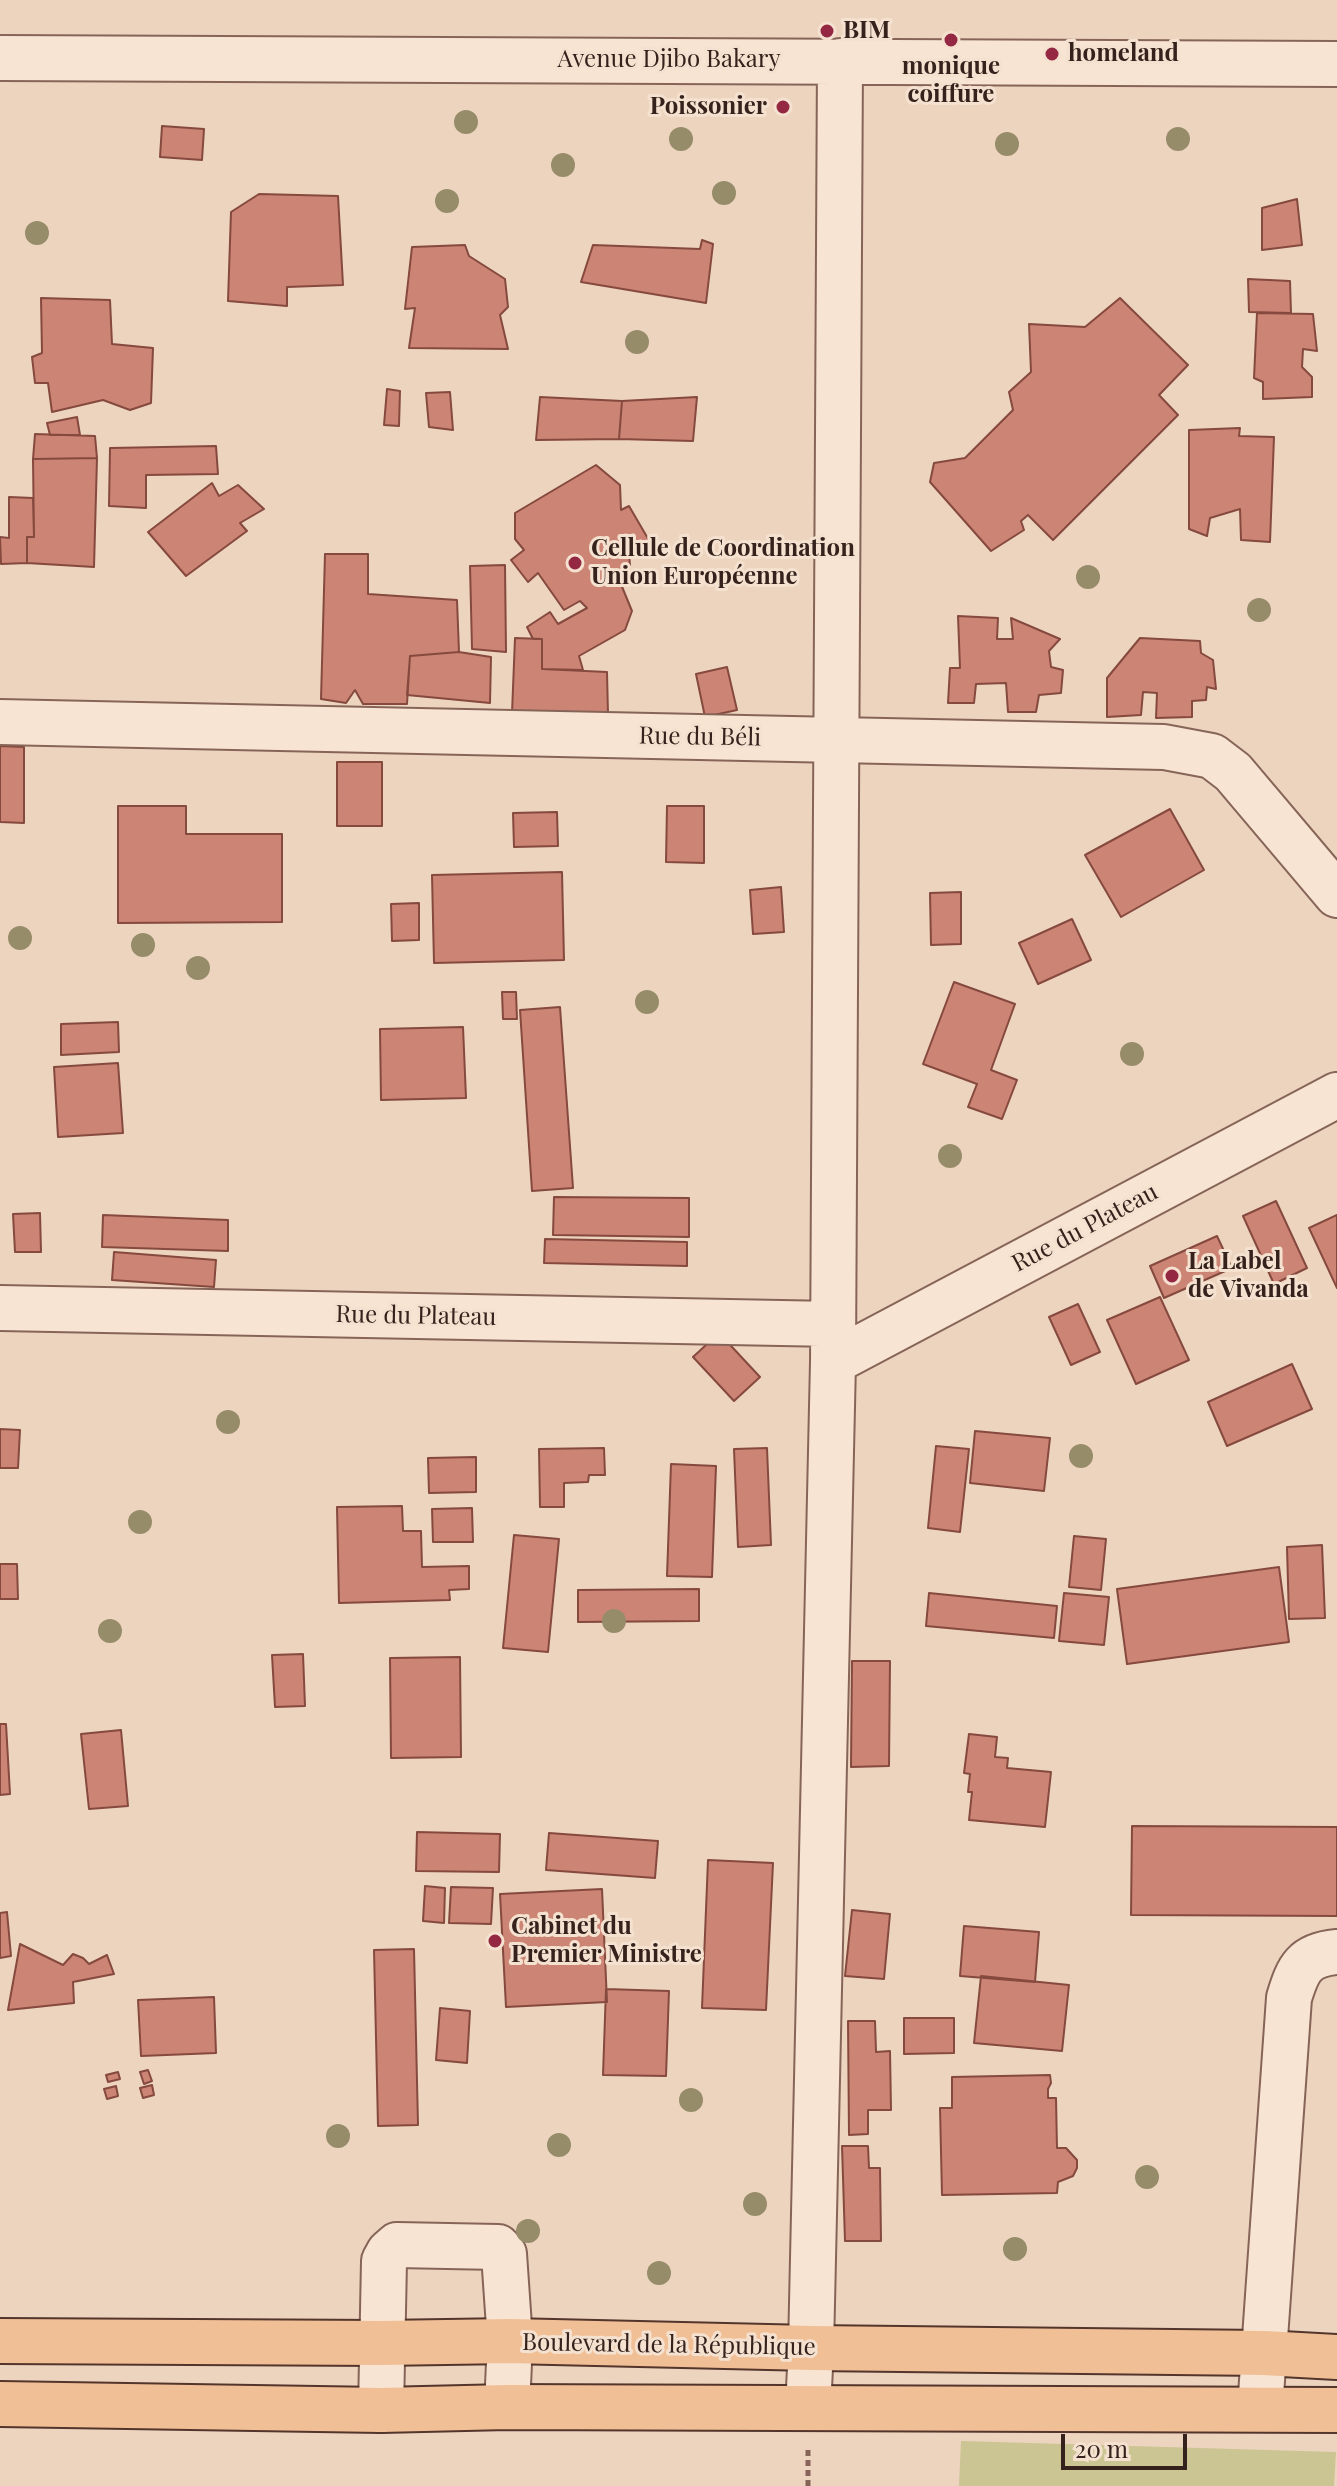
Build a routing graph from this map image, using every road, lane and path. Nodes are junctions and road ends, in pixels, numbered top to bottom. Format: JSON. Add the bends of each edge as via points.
{"nodes":[{"id":1,"x":1337,"y":35,"type":"edge"},
{"id":2,"x":0,"y":58,"type":"edge"},
{"id":3,"x":840,"y":61,"type":"junction"},
{"id":4,"x":1288,"y":64,"type":"junction"},
{"id":5,"x":1337,"y":64,"type":"edge"},
{"id":6,"x":0,"y":722,"type":"edge"},
{"id":7,"x":836,"y":740,"type":"junction"},
{"id":8,"x":1337,"y":895,"type":"edge"},
{"id":9,"x":1337,"y":1095,"type":"edge"},
{"id":10,"x":0,"y":1308,"type":"edge"},
{"id":11,"x":833,"y":1343,"type":"junction"},
{"id":12,"x":1337,"y":1952,"type":"edge"},
{"id":13,"x":0,"y":2341,"type":"edge"},
{"id":14,"x":510,"y":2341,"type":"junction"},
{"id":15,"x":382,"y":2343,"type":"junction"},
{"id":16,"x":811,"y":2348,"type":"junction"},
{"id":17,"x":1264,"y":2353,"type":"junction"},
{"id":18,"x":1337,"y":2357,"type":"edge"},
{"id":19,"x":0,"y":2404,"type":"edge"},
{"id":20,"x":507,"y":2407,"type":"junction"},
{"id":21,"x":808,"y":2408,"type":"junction"},
{"id":22,"x":1260,"y":2409,"type":"junction"},
{"id":23,"x":381,"y":2410,"type":"junction"},
{"id":24,"x":1337,"y":2410,"type":"edge"}],
"edges":[{"from":1,"to":4,"type":"street"},
{"from":2,"to":3,"type":"street","name":"Avenue Djibo Bakary"},
{"from":3,"to":4,"type":"street","name":"Avenue Djibo Bakary"},
{"from":3,"to":7,"type":"street"},
{"from":4,"to":5,"type":"street","name":"Avenue Djibo Bakary"},
{"from":6,"to":7,"type":"street","name":"Rue du Béli"},
{"from":7,"to":8,"type":"street","name":"Rue du Béli","via":[[1164,747],[1212,756],[1233,772]]},
{"from":7,"to":11,"type":"street"},
{"from":9,"to":11,"type":"street","name":"Rue du Plateau"},
{"from":10,"to":11,"type":"street","name":"Rue du Plateau"},
{"from":11,"to":16,"type":"street"},
{"from":12,"to":17,"type":"street","via":[[1319,1954],[1298,1969],[1289,1998]]},
{"from":13,"to":15,"type":"main road","name":"Boulevard de la République"},
{"from":14,"to":15,"type":"main road","name":"Boulevard de la République"},
{"from":14,"to":15,"type":"street","via":[[504,2254],[498,2247],[397,2245],[384,2261]]},
{"from":14,"to":16,"type":"main road","name":"Boulevard de la République"},
{"from":14,"to":20,"type":"street"},
{"from":15,"to":23,"type":"street"},
{"from":16,"to":17,"type":"main road","name":"Boulevard de la République"},
{"from":16,"to":21,"type":"street"},
{"from":17,"to":18,"type":"main road","name":"Boulevard de la République"},
{"from":17,"to":22,"type":"street"},
{"from":19,"to":23,"type":"main road"},
{"from":20,"to":21,"type":"main road"},
{"from":20,"to":23,"type":"main road"},
{"from":21,"to":22,"type":"main road"},
{"from":22,"to":24,"type":"main road"}]}
